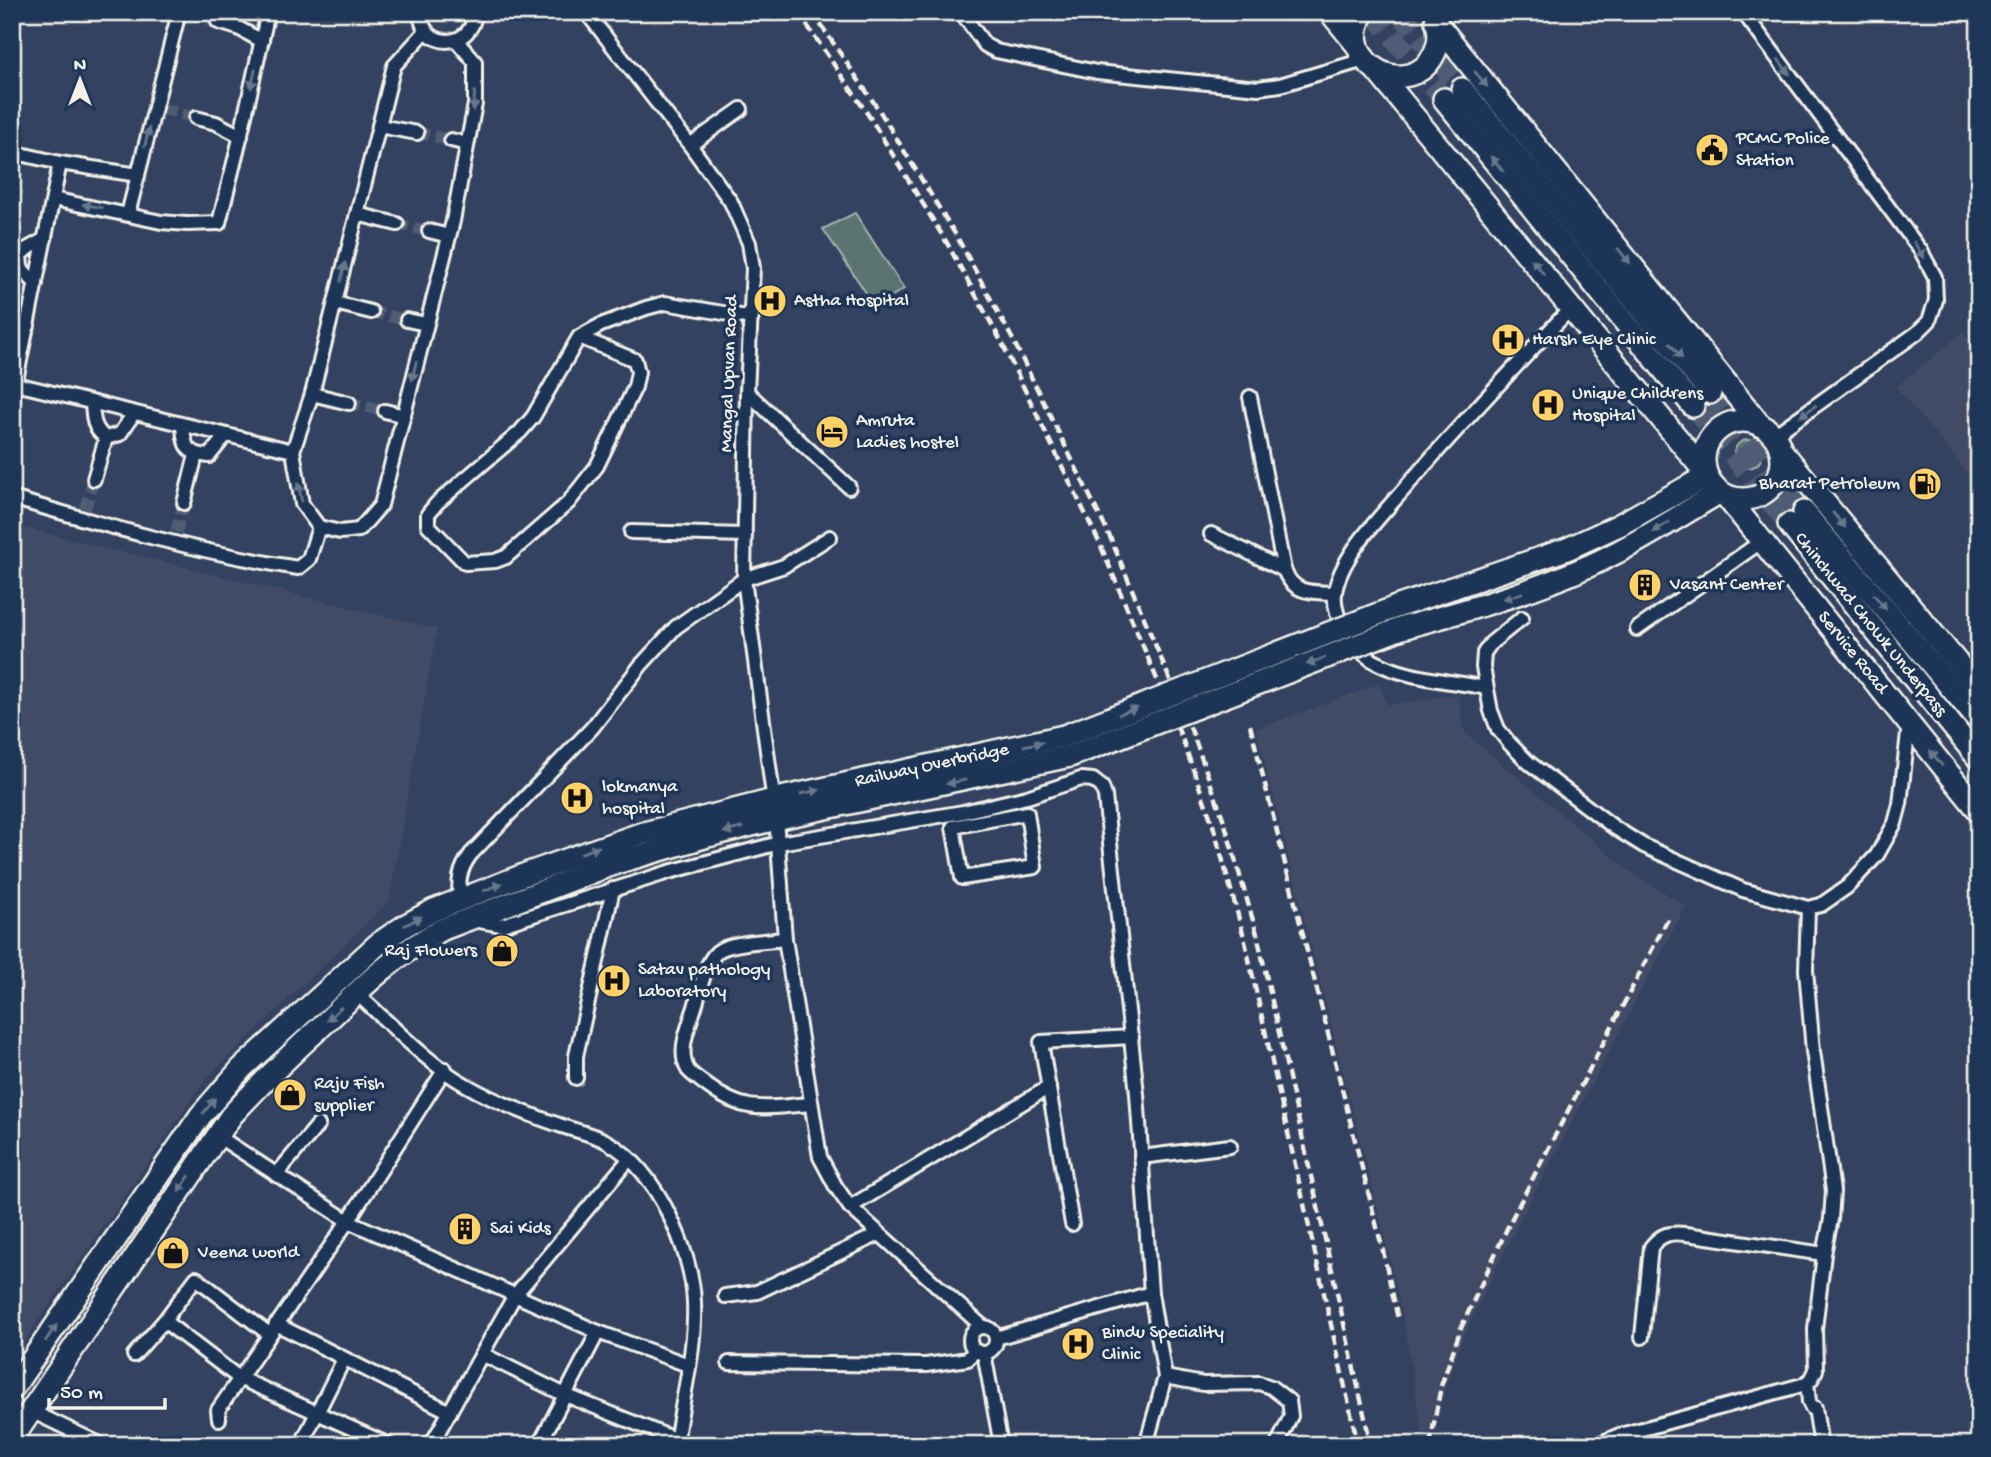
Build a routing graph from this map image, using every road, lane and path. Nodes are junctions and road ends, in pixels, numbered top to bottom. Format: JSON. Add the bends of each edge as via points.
{"nodes":[{"id":1,"x":420,"y":12,"type":"edge"},
{"id":2,"x":475,"y":12,"type":"edge"},
{"id":3,"x":586,"y":12,"type":"edge"},
{"id":4,"x":961,"y":12,"type":"edge"},
{"id":5,"x":1330,"y":12,"type":"edge"},
{"id":6,"x":1363,"y":12,"type":"edge"},
{"id":7,"x":1743,"y":12,"type":"edge"},
{"id":8,"x":185,"y":13,"type":"edge"},
{"id":9,"x":267,"y":18,"type":"edge"},
{"id":10,"x":1435,"y":19,"type":"edge"},
{"id":11,"x":218,"y":22,"type":"tunnel mouth"},
{"id":12,"x":238,"y":28,"type":"junction"},
{"id":13,"x":425,"y":32,"type":"junction"},
{"id":14,"x":456,"y":40,"type":"junction"},
{"id":15,"x":262,"y":41,"type":"junction"},
{"id":16,"x":1366,"y":58,"type":"junction"},
{"id":17,"x":1453,"y":94,"type":"tunnel mouth"},
{"id":18,"x":741,"y":109,"type":"dead end"},
{"id":19,"x":197,"y":118,"type":"tunnel mouth"},
{"id":20,"x":245,"y":118,"type":"junction"},
{"id":21,"x":216,"y":123,"type":"junction"},
{"id":22,"x":379,"y":126,"type":"junction"},
{"id":23,"x":416,"y":133,"type":"tunnel mouth"},
{"id":24,"x":241,"y":136,"type":"junction"},
{"id":25,"x":451,"y":140,"type":"tunnel mouth"},
{"id":26,"x":467,"y":144,"type":"junction"},
{"id":27,"x":690,"y":145,"type":"junction"},
{"id":28,"x":12,"y":152,"type":"edge"},
{"id":29,"x":61,"y":163,"type":"junction"},
{"id":30,"x":138,"y":175,"type":"junction"},
{"id":31,"x":53,"y":199,"type":"junction"},
{"id":32,"x":1548,"y":210,"type":"junction"},
{"id":33,"x":128,"y":214,"type":"junction"},
{"id":34,"x":357,"y":214,"type":"junction"},
{"id":35,"x":397,"y":224,"type":"tunnel mouth"},
{"id":36,"x":429,"y":231,"type":"tunnel mouth"},
{"id":37,"x":449,"y":236,"type":"junction"},
{"id":38,"x":46,"y":239,"type":"junction"},
{"id":39,"x":16,"y":255,"type":"edge"},
{"id":40,"x":36,"y":284,"type":"junction"},
{"id":41,"x":335,"y":303,"type":"junction"},
{"id":42,"x":1571,"y":308,"type":"junction"},
{"id":43,"x":371,"y":312,"type":"tunnel mouth"},
{"id":44,"x":752,"y":318,"type":"junction"},
{"id":45,"x":407,"y":320,"type":"tunnel mouth"},
{"id":46,"x":426,"y":324,"type":"junction"},
{"id":47,"x":28,"y":326,"type":"junction"},
{"id":48,"x":12,"y":333,"type":"edge"},
{"id":49,"x":579,"y":337,"type":"junction"},
{"id":50,"x":15,"y":368,"type":"edge"},
{"id":51,"x":16,"y":384,"type":"junction"},
{"id":52,"x":747,"y":392,"type":"junction"},
{"id":53,"x":1710,"y":393,"type":"tunnel mouth"},
{"id":54,"x":312,"y":394,"type":"junction"},
{"id":55,"x":1250,"y":397,"type":"dead end"},
{"id":56,"x":12,"y":400,"type":"edge"},
{"id":57,"x":92,"y":403,"type":"junction"},
{"id":58,"x":349,"y":403,"type":"tunnel mouth"},
{"id":59,"x":1693,"y":406,"type":"tunnel mouth"},
{"id":60,"x":385,"y":411,"type":"tunnel mouth"},
{"id":61,"x":134,"y":413,"type":"junction"},
{"id":62,"x":404,"y":416,"type":"junction"},
{"id":63,"x":183,"y":425,"type":"junction"},
{"id":64,"x":226,"y":435,"type":"junction"},
{"id":65,"x":1771,"y":437,"type":"junction"},
{"id":66,"x":106,"y":438,"type":"junction"},
{"id":67,"x":293,"y":451,"type":"junction"},
{"id":68,"x":197,"y":455,"type":"junction"},
{"id":69,"x":94,"y":479,"type":"tunnel mouth"},
{"id":70,"x":1714,"y":484,"type":"junction"},
{"id":71,"x":849,"y":487,"type":"dead end"},
{"id":72,"x":12,"y":498,"type":"edge"},
{"id":73,"x":184,"y":503,"type":"tunnel mouth"},
{"id":74,"x":319,"y":527,"type":"junction"},
{"id":75,"x":631,"y":533,"type":"dead end"},
{"id":76,"x":1211,"y":534,"type":"dead end"},
{"id":77,"x":745,"y":535,"type":"junction"},
{"id":78,"x":830,"y":537,"type":"dead end"},
{"id":79,"x":1762,"y":541,"type":"junction"},
{"id":80,"x":1284,"y":570,"type":"junction"},
{"id":81,"x":744,"y":579,"type":"junction"},
{"id":82,"x":1335,"y":593,"type":"junction"},
{"id":83,"x":1522,"y":618,"type":"dead end"},
{"id":84,"x":1637,"y":629,"type":"dead end"},
{"id":85,"x":1486,"y":688,"type":"junction"},
{"id":86,"x":1979,"y":689,"type":"edge"},
{"id":87,"x":1979,"y":721,"type":"edge"},
{"id":88,"x":1909,"y":723,"type":"junction"},
{"id":89,"x":1979,"y":759,"type":"edge"},
{"id":90,"x":772,"y":788,"type":"dead end"},
{"id":91,"x":1979,"y":811,"type":"edge"},
{"id":92,"x":981,"y":815,"type":"junction"},
{"id":93,"x":778,"y":836,"type":"junction"},
{"id":94,"x":613,"y":889,"type":"junction"},
{"id":95,"x":1808,"y":908,"type":"junction"},
{"id":96,"x":464,"y":910,"type":"junction"},
{"id":97,"x":785,"y":939,"type":"junction"},
{"id":98,"x":356,"y":993,"type":"junction"},
{"id":99,"x":1132,"y":1037,"type":"junction"},
{"id":100,"x":445,"y":1069,"type":"junction"},
{"id":101,"x":576,"y":1078,"type":"dead end"},
{"id":102,"x":1049,"y":1087,"type":"junction"},
{"id":103,"x":811,"y":1104,"type":"junction"},
{"id":104,"x":318,"y":1125,"type":"dead end"},
{"id":105,"x":216,"y":1135,"type":"junction"},
{"id":106,"x":1230,"y":1146,"type":"dead end"},
{"id":107,"x":1141,"y":1157,"type":"junction"},
{"id":108,"x":626,"y":1163,"type":"dead end"},
{"id":109,"x":276,"y":1175,"type":"junction"},
{"id":110,"x":850,"y":1207,"type":"junction"},
{"id":111,"x":348,"y":1221,"type":"junction"},
{"id":112,"x":1072,"y":1224,"type":"dead end"},
{"id":113,"x":879,"y":1234,"type":"junction"},
{"id":114,"x":1824,"y":1254,"type":"junction"},
{"id":115,"x":1151,"y":1293,"type":"junction"},
{"id":116,"x":515,"y":1294,"type":"junction"},
{"id":117,"x":725,"y":1296,"type":"dead end"},
{"id":118,"x":164,"y":1321,"type":"junction"},
{"id":119,"x":983,"y":1327,"type":"junction"},
{"id":120,"x":272,"y":1329,"type":"junction"},
{"id":121,"x":598,"y":1332,"type":"junction"},
{"id":122,"x":1642,"y":1337,"type":"dead end"},
{"id":123,"x":996,"y":1338,"type":"junction"},
{"id":124,"x":980,"y":1352,"type":"junction"},
{"id":125,"x":134,"y":1354,"type":"dead end"},
{"id":126,"x":481,"y":1354,"type":"junction"},
{"id":127,"x":344,"y":1359,"type":"junction"},
{"id":128,"x":729,"y":1363,"type":"dead end"},
{"id":129,"x":688,"y":1365,"type":"junction"},
{"id":130,"x":1165,"y":1377,"type":"junction"},
{"id":131,"x":239,"y":1378,"type":"junction"},
{"id":132,"x":1807,"y":1382,"type":"junction"},
{"id":133,"x":12,"y":1389,"type":"edge"},
{"id":134,"x":565,"y":1395,"type":"junction"},
{"id":135,"x":31,"y":1411,"type":"junction"},
{"id":136,"x":450,"y":1412,"type":"junction"},
{"id":137,"x":317,"y":1413,"type":"junction"},
{"id":138,"x":219,"y":1419,"type":"dead end"},
{"id":139,"x":12,"y":1438,"type":"edge"},
{"id":140,"x":1820,"y":1439,"type":"dead end"},
{"id":141,"x":677,"y":1443,"type":"edge"},
{"id":142,"x":102,"y":1445,"type":"edge"},
{"id":143,"x":301,"y":1445,"type":"edge"},
{"id":144,"x":389,"y":1445,"type":"edge"},
{"id":145,"x":431,"y":1445,"type":"edge"},
{"id":146,"x":539,"y":1445,"type":"edge"},
{"id":147,"x":1002,"y":1445,"type":"edge"},
{"id":148,"x":1146,"y":1445,"type":"edge"},
{"id":149,"x":1277,"y":1445,"type":"edge"},
{"id":150,"x":1596,"y":1445,"type":"edge"}],
"edges":[{"from":1,"to":13,"type":"street"},
{"from":2,"to":14,"type":"street","via":[[468,34]]},
{"from":3,"to":27,"type":"street","name":"Mangal Upvan Road"},
{"from":4,"to":16,"type":"street","via":[[985,44],[996,51],[1097,72],[1258,88]]},
{"from":5,"to":16,"type":"main road","name":"Service Road"},
{"from":6,"to":16,"type":"main road","via":[[1356,29]]},
{"from":7,"to":65,"type":"street","one_way":true,"via":[[1921,251],[1935,277],[1936,300],[1929,321],[1917,333]]},
{"from":30,"to":8,"type":"street","one_way":true},
{"from":9,"to":12,"type":"street"},
{"from":9,"to":15,"type":"street"},
{"from":10,"to":16,"type":"main road","via":[[1437,49],[1422,68],[1399,77]]},
{"from":10,"to":65,"type":"main road","one_way":true},
{"from":11,"to":12,"type":"street"},
{"from":12,"to":15,"type":"street"},
{"from":13,"to":14,"type":"street","via":[[443,41]]},
{"from":13,"to":22,"type":"street","via":[[394,66]]},
{"from":14,"to":26,"type":"street","one_way":true,"via":[[475,62],[475,104]]},
{"from":15,"to":20,"type":"street","one_way":true},
{"from":42,"to":16,"type":"main road","name":"Service Road","one_way":true},
{"from":17,"to":32,"type":"main road"},
{"from":18,"to":27,"type":"street"},
{"from":19,"to":21,"type":"street"},
{"from":20,"to":21,"type":"street"},
{"from":20,"to":24,"type":"street"},
{"from":21,"to":24,"type":"street"},
{"from":22,"to":23,"type":"street"},
{"from":22,"to":34,"type":"street"},
{"from":24,"to":33,"type":"street","via":[[219,223],[174,223]]},
{"from":25,"to":26,"type":"street"},
{"from":26,"to":37,"type":"street"},
{"from":27,"to":44,"type":"street","name":"Mangal Upvan Road","via":[[731,202],[749,243],[754,268]]},
{"from":28,"to":29,"type":"street"},
{"from":29,"to":30,"type":"street"},
{"from":29,"to":31,"type":"street"},
{"from":30,"to":33,"type":"street"},
{"from":33,"to":31,"type":"street","one_way":true},
{"from":31,"to":38,"type":"street"},
{"from":32,"to":53,"type":"main road","one_way":true},
{"from":32,"to":59,"type":"main road"},
{"from":34,"to":35,"type":"street"},
{"from":41,"to":34,"type":"street","one_way":true},
{"from":36,"to":37,"type":"street"},
{"from":37,"to":46,"type":"street"},
{"from":38,"to":39,"type":"street"},
{"from":38,"to":40,"type":"street"},
{"from":39,"to":40,"type":"street"},
{"from":40,"to":47,"type":"street"},
{"from":41,"to":43,"type":"street"},
{"from":41,"to":54,"type":"street"},
{"from":42,"to":70,"type":"main road","name":"Service Road"},
{"from":42,"to":82,"type":"street","via":[[1390,505],[1342,568]]},
{"from":44,"to":49,"type":"street","via":[[665,303],[621,316]]},
{"from":44,"to":52,"type":"street","name":"Mangal Upvan Road"},
{"from":45,"to":46,"type":"street"},
{"from":46,"to":62,"type":"street","one_way":true},
{"from":47,"to":48,"type":"street"},
{"from":47,"to":50,"type":"street"},
{"from":49,"to":49,"type":"street","via":[[520,432],[428,514],[428,525],[465,563],[506,557],[568,503],[597,466],[638,372],[635,360]]},
{"from":50,"to":51,"type":"street"},
{"from":51,"to":56,"type":"street"},
{"from":51,"to":57,"type":"street"},
{"from":52,"to":71,"type":"street"},
{"from":52,"to":77,"type":"street","name":"Mangal Upvan Road"},
{"from":54,"to":58,"type":"street"},
{"from":54,"to":67,"type":"street"},
{"from":55,"to":80,"type":"street"},
{"from":57,"to":61,"type":"street"},
{"from":57,"to":66,"type":"street","via":[[97,432]]},
{"from":60,"to":62,"type":"street"},
{"from":61,"to":63,"type":"street"},
{"from":61,"to":66,"type":"street","via":[[120,434]]},
{"from":62,"to":74,"type":"street","via":[[381,505],[359,530]]},
{"from":63,"to":64,"type":"street"},
{"from":63,"to":68,"type":"street","via":[[184,440]]},
{"from":64,"to":67,"type":"street"},
{"from":64,"to":68,"type":"street","via":[[209,456]]},
{"from":65,"to":70,"type":"main road","via":[[1780,472],[1768,491],[1747,499]]},
{"from":65,"to":70,"type":"main road","via":[[1746,422],[1718,430],[1705,449]]},
{"from":65,"to":86,"type":"main road","one_way":true},
{"from":66,"to":69,"type":"street"},
{"from":74,"to":67,"type":"street","one_way":true,"via":[[302,504]]},
{"from":68,"to":73,"type":"street"},
{"from":70,"to":79,"type":"main road","name":"Service Road"},
{"from":70,"to":96,"type":"main road","name":"Railway Overbridge","bridge":true,"via":[[1626,547],[1522,593],[1399,617],[1067,746],[708,836]]},
{"from":72,"to":74,"type":"street","via":[[175,537],[251,561],[298,568],[309,559]]},
{"from":75,"to":77,"type":"street"},
{"from":76,"to":80,"type":"street"},
{"from":77,"to":81,"type":"street","name":"Mangal Upvan Road"},
{"from":78,"to":81,"type":"street","via":[[784,566]]},
{"from":79,"to":84,"type":"street"},
{"from":79,"to":88,"type":"main road","name":"Service Road"},
{"from":80,"to":82,"type":"street","via":[[1297,588]]},
{"from":81,"to":90,"type":"street","name":"Mangal Upvan Road"},
{"from":81,"to":96,"type":"street","via":[[676,626],[592,728],[471,854],[458,880]]},
{"from":82,"to":85,"type":"street","via":[[1350,639],[1371,659],[1406,673]]},
{"from":83,"to":85,"type":"street","via":[[1484,653]]},
{"from":85,"to":95,"type":"street","via":[[1498,729],[1510,744],[1615,828],[1644,846],[1743,890]]},
{"from":89,"to":87,"type":"main road","name":"Chinchwad Chowk Underpass","one_way":true,"via":[[1796,518]]},
{"from":91,"to":88,"type":"main road","name":"Service Road","one_way":true},
{"from":88,"to":95,"type":"street","via":[[1900,804],[1886,841],[1847,887],[1821,905]]},
{"from":92,"to":92,"type":"street","via":[[953,827],[962,878],[1035,867],[1027,813]]},
{"from":92,"to":93,"type":"street"},
{"from":92,"to":99,"type":"street","via":[[1081,779],[1102,787]]},
{"from":93,"to":94,"type":"street"},
{"from":93,"to":97,"type":"street"},
{"from":94,"to":96,"type":"street","via":[[502,925]]},
{"from":94,"to":101,"type":"street","via":[[576,1056]]},
{"from":95,"to":114,"type":"street","via":[[1806,970],[1813,1051],[1833,1191]]},
{"from":96,"to":98,"type":"main road","via":[[377,972]]},
{"from":133,"to":96,"type":"main road","one_way":true,"via":[[223,1088],[379,944],[406,925]]},
{"from":97,"to":103,"type":"street"},
{"from":97,"to":103,"type":"street","via":[[717,951],[688,1029],[684,1057],[689,1071],[736,1104],[752,1108]]},
{"from":98,"to":100,"type":"street"},
{"from":98,"to":105,"type":"main road","one_way":true,"via":[[255,1090]]},
{"from":99,"to":102,"type":"street","via":[[1041,1042]]},
{"from":99,"to":107,"type":"street"},
{"from":100,"to":111,"type":"street"},
{"from":100,"to":129,"type":"street","via":[[465,1084],[525,1113],[609,1143],[644,1172],[685,1253],[694,1299]]},
{"from":102,"to":110,"type":"street"},
{"from":102,"to":112,"type":"street"},
{"from":103,"to":110,"type":"street","via":[[820,1157]]},
{"from":104,"to":109,"type":"street"},
{"from":105,"to":109,"type":"street"},
{"from":105,"to":135,"type":"main road","one_way":true},
{"from":106,"to":107,"type":"street"},
{"from":107,"to":115,"type":"street"},
{"from":108,"to":116,"type":"street"},
{"from":109,"to":111,"type":"street"},
{"from":110,"to":113,"type":"street"},
{"from":111,"to":116,"type":"street"},
{"from":111,"to":120,"type":"street"},
{"from":113,"to":117,"type":"street","via":[[757,1292]]},
{"from":113,"to":119,"type":"street"},
{"from":114,"to":122,"type":"street","via":[[1686,1234],[1660,1236],[1651,1247]]},
{"from":114,"to":132,"type":"street","via":[[1815,1329],[1816,1370]]},
{"from":115,"to":123,"type":"street"},
{"from":115,"to":130,"type":"street"},
{"from":116,"to":121,"type":"street"},
{"from":116,"to":126,"type":"street"},
{"from":118,"to":120,"type":"street","via":[[196,1278]]},
{"from":118,"to":125,"type":"street"},
{"from":118,"to":131,"type":"street"},
{"from":119,"to":123,"type":"street"},
{"from":119,"to":124,"type":"street","via":[[976,1329],[970,1343]]},
{"from":120,"to":127,"type":"street"},
{"from":120,"to":131,"type":"street"},
{"from":121,"to":129,"type":"street"},
{"from":121,"to":134,"type":"street"},
{"from":123,"to":124,"type":"street","via":[[994,1347]]},
{"from":124,"to":128,"type":"street","via":[[968,1359],[926,1365]]},
{"from":124,"to":147,"type":"street"},
{"from":126,"to":134,"type":"street"},
{"from":126,"to":136,"type":"street"},
{"from":127,"to":136,"type":"street"},
{"from":127,"to":137,"type":"street"},
{"from":129,"to":141,"type":"street"},
{"from":130,"to":148,"type":"street"},
{"from":130,"to":149,"type":"street","via":[[1271,1387],[1289,1401],[1291,1416]]},
{"from":131,"to":137,"type":"street"},
{"from":131,"to":138,"type":"street","via":[[218,1410]]},
{"from":132,"to":140,"type":"street"},
{"from":132,"to":150,"type":"street"},
{"from":134,"to":141,"type":"street"},
{"from":134,"to":146,"type":"street"},
{"from":135,"to":139,"type":"main road"},
{"from":135,"to":142,"type":"street"},
{"from":136,"to":145,"type":"street"},
{"from":137,"to":143,"type":"street"},
{"from":137,"to":144,"type":"street"}]}
